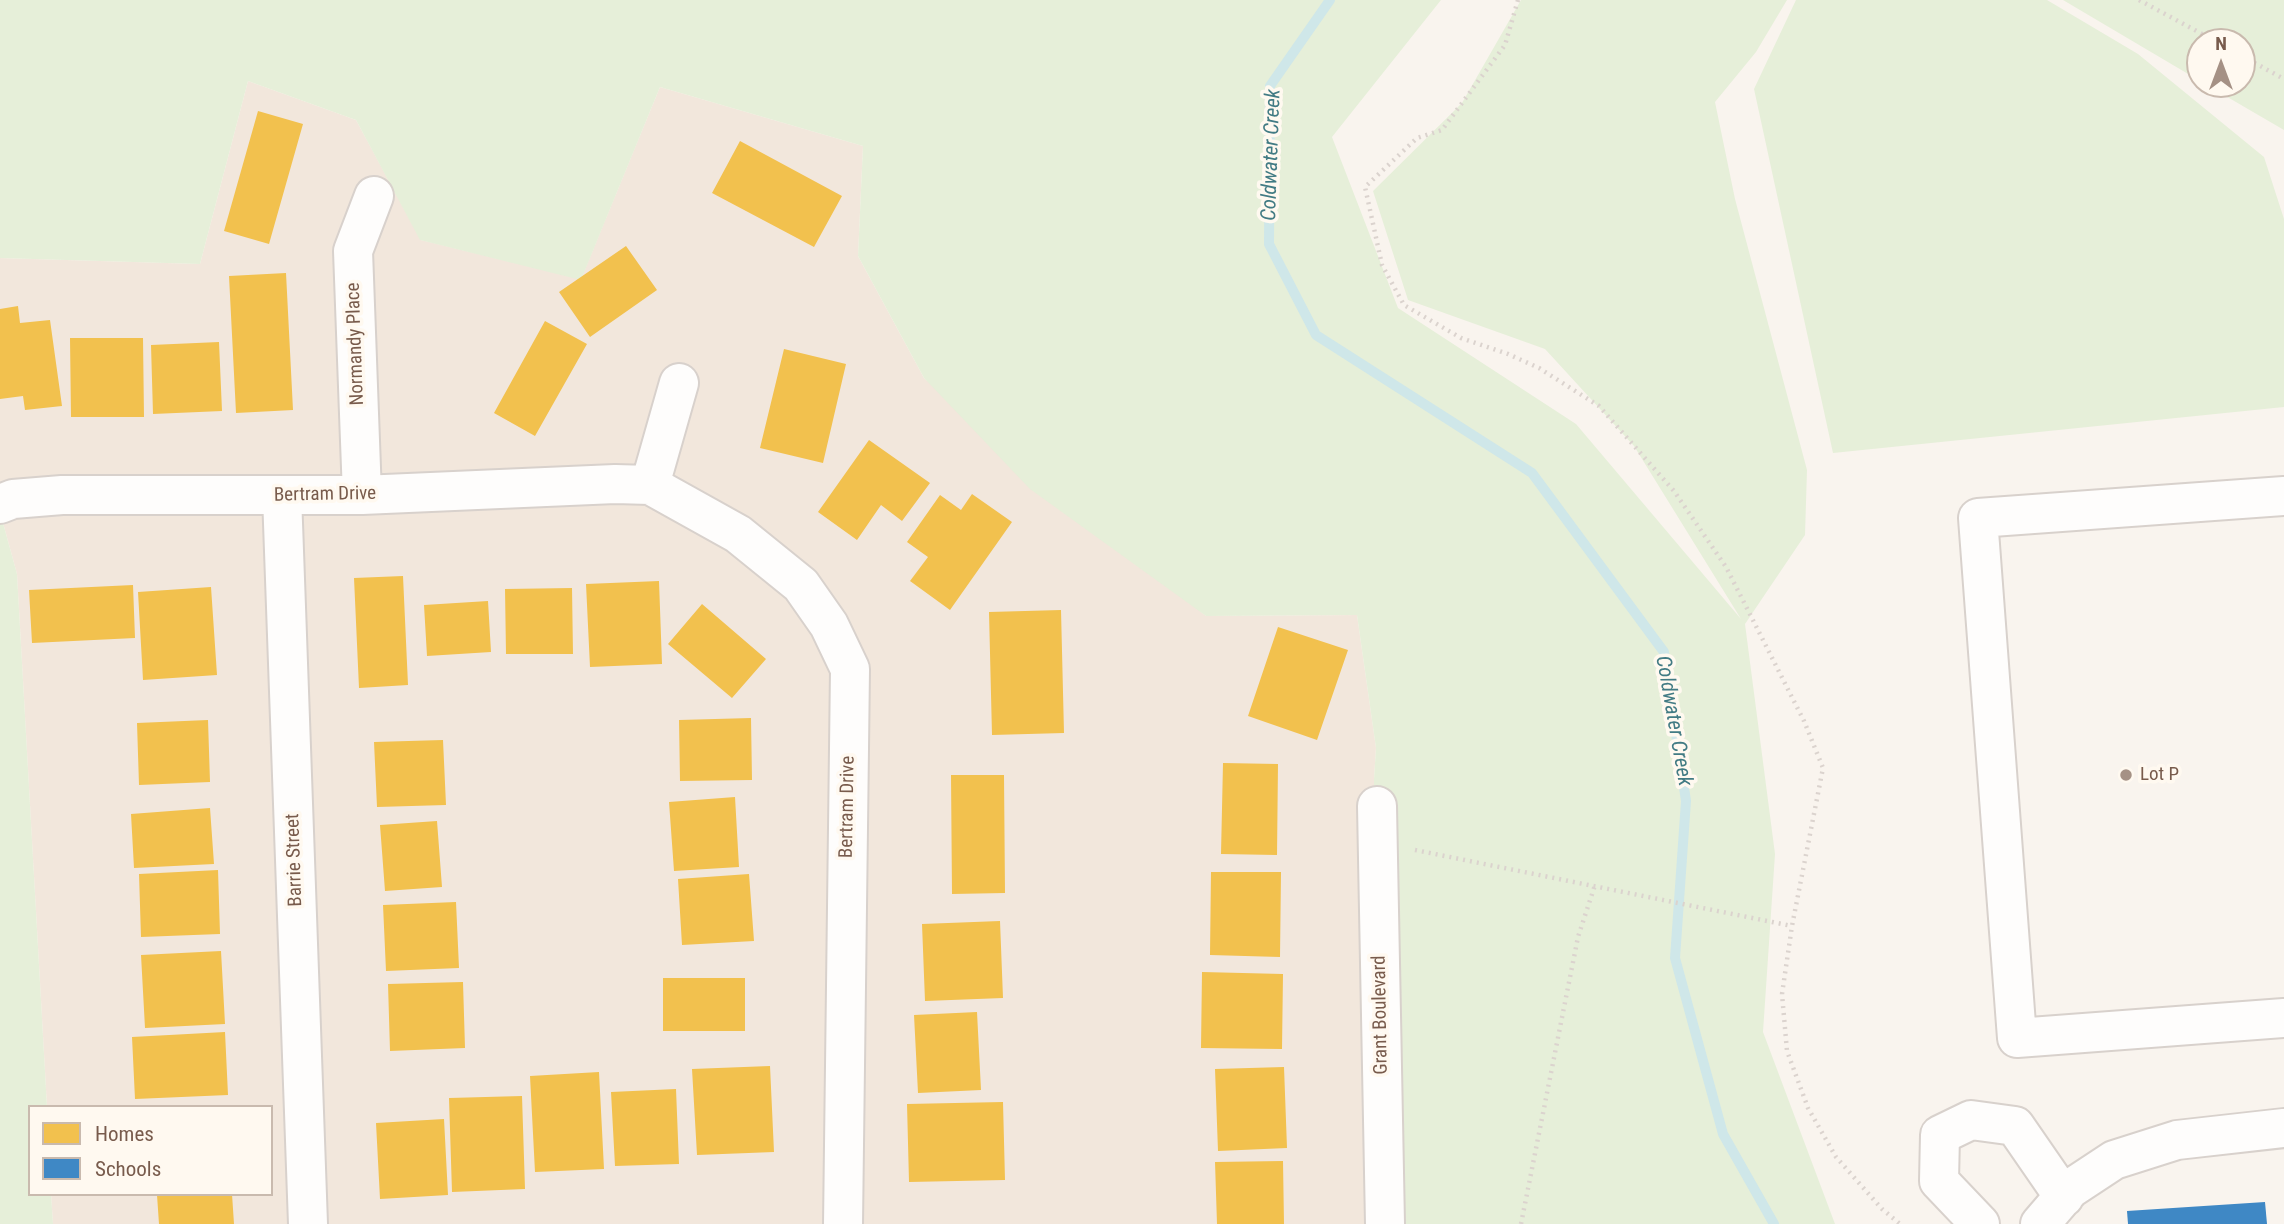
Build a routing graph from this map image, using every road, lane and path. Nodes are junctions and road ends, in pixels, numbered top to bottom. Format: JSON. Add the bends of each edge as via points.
{"nodes":[{"id":1,"x":1518,"y":0,"type":"edge"},
{"id":2,"x":2139,"y":0,"type":"edge"},
{"id":3,"x":2191,"y":28,"type":"edge"},
{"id":4,"x":2256,"y":64,"type":"edge"},
{"id":5,"x":2284,"y":79,"type":"edge"},
{"id":6,"x":374,"y":196,"type":"dead end"},
{"id":7,"x":679,"y":383,"type":"dead end"},
{"id":8,"x":650,"y":485,"type":"junction"},
{"id":9,"x":282,"y":495,"type":"junction"},
{"id":10,"x":362,"y":495,"type":"junction"},
{"id":11,"x":2284,"y":496,"type":"edge"},
{"id":12,"x":0,"y":504,"type":"edge"},
{"id":13,"x":1377,"y":824,"type":"joint"},
{"id":14,"x":1595,"y":885,"type":"junction"},
{"id":15,"x":1792,"y":926,"type":"junction"},
{"id":16,"x":2284,"y":1018,"type":"edge"},
{"id":17,"x":2284,"y":1128,"type":"edge"},
{"id":18,"x":2052,"y":1210,"type":"edge"},
{"id":19,"x":308,"y":1224,"type":"edge"},
{"id":20,"x":843,"y":1224,"type":"edge"},
{"id":21,"x":1385,"y":1224,"type":"edge"},
{"id":22,"x":1521,"y":1224,"type":"edge"},
{"id":23,"x":1900,"y":1224,"type":"edge"},
{"id":24,"x":1980,"y":1224,"type":"edge"}],
"edges":[{"from":1,"to":15,"type":"path","via":[[1505,45],[1442,130],[1418,138],[1366,187],[1382,265],[1404,305],[1461,338],[1539,368],[1599,405],[1674,491],[1726,567],[1823,768]]},
{"from":2,"to":3,"type":"path"},
{"from":4,"to":5,"type":"path"},
{"from":6,"to":10,"type":"street","name":"Normandy Place","via":[[353,251]]},
{"from":7,"to":8,"type":"street"},
{"from":8,"to":10,"type":"street","name":"Bertram Drive"},
{"from":8,"to":20,"type":"street","name":"Bertram Drive","via":[[738,534],[801,585],[829,625],[850,669]]},
{"from":9,"to":10,"type":"street","name":"Bertram Drive"},
{"from":9,"to":12,"type":"street","name":"Bertram Drive","via":[[62,495]]},
{"from":9,"to":19,"type":"street","name":"Barrie Street"},
{"from":11,"to":16,"type":"street","via":[[1978,518],[2017,1038]]},
{"from":13,"to":14,"type":"path"},
{"from":13,"to":21,"type":"street","name":"Grant Boulevard"},
{"from":14,"to":15,"type":"path"},
{"from":14,"to":22,"type":"path","via":[[1578,937]]},
{"from":15,"to":23,"type":"path","via":[[1782,994],[1787,1051],[1799,1085],[1836,1157]]},
{"from":17,"to":18,"type":"street","via":[[2177,1140],[2114,1160],[2070,1189]]},
{"from":18,"to":24,"type":"street","via":[[2015,1126],[1971,1120],[1940,1135],[1939,1181]]}]}
